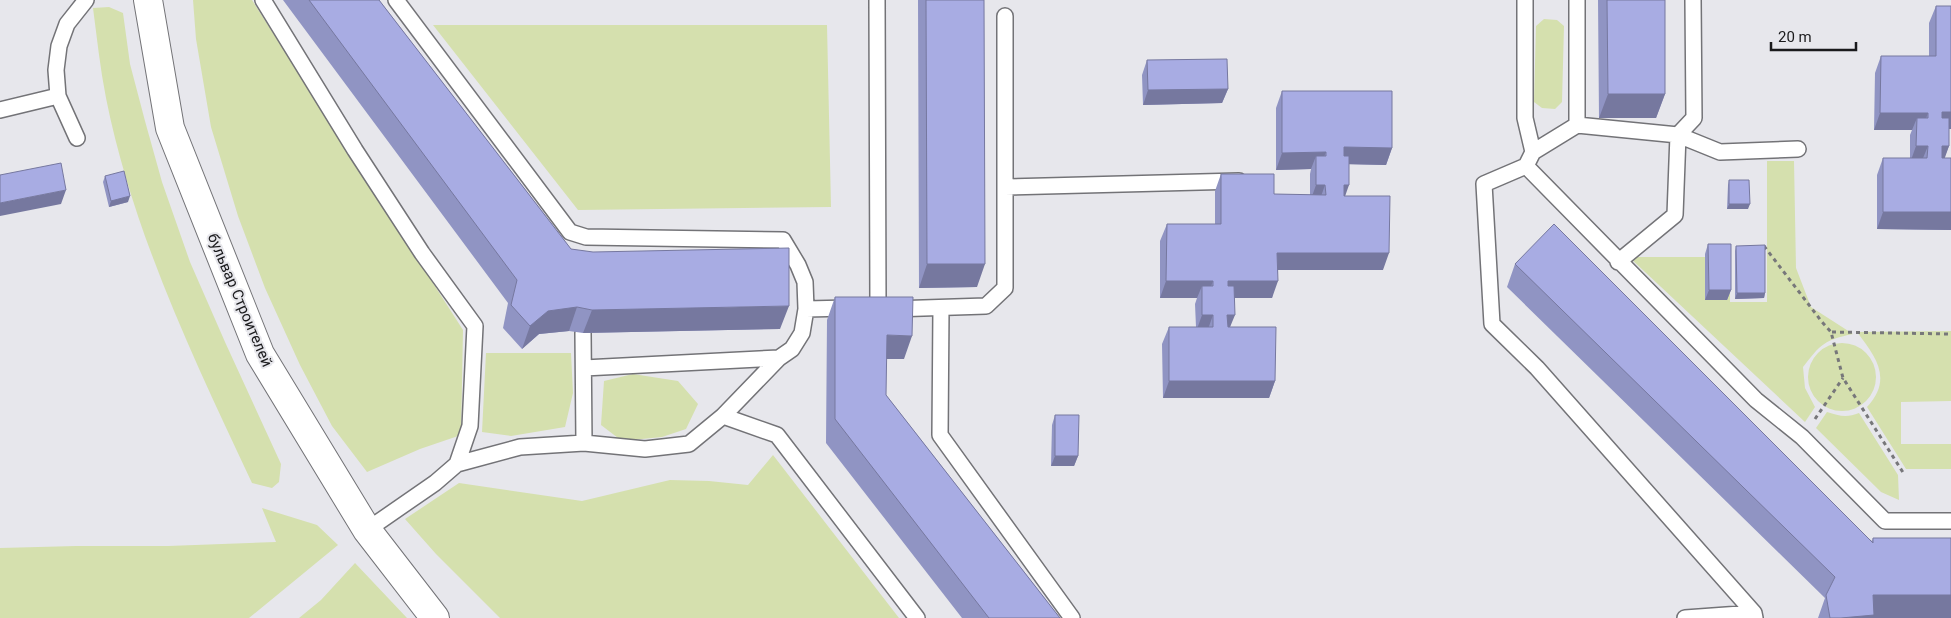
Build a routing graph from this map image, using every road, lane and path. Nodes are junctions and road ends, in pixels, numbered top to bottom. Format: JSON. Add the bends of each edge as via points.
{"nodes":[{"id":1,"x":86,"y":0,"type":"edge"},
{"id":2,"x":148,"y":0,"type":"edge"},
{"id":3,"x":263,"y":0,"type":"edge"},
{"id":4,"x":396,"y":0,"type":"edge"},
{"id":5,"x":877,"y":0,"type":"edge"},
{"id":6,"x":1525,"y":0,"type":"edge"},
{"id":7,"x":1577,"y":0,"type":"edge"},
{"id":8,"x":1693,"y":0,"type":"edge"},
{"id":9,"x":1005,"y":16,"type":"dead end"},
{"id":10,"x":58,"y":96,"type":"junction"},
{"id":11,"x":0,"y":110,"type":"edge"},
{"id":12,"x":1577,"y":125,"type":"junction"},
{"id":13,"x":1678,"y":136,"type":"junction"},
{"id":14,"x":77,"y":138,"type":"dead end"},
{"id":15,"x":1798,"y":149,"type":"dead end"},
{"id":16,"x":1533,"y":152,"type":"junction"},
{"id":17,"x":1526,"y":166,"type":"junction"},
{"id":18,"x":1258,"y":180,"type":"edge"},
{"id":19,"x":1006,"y":187,"type":"junction"},
{"id":20,"x":586,"y":236,"type":"junction"},
{"id":21,"x":1764,"y":246,"type":"edge"},
{"id":22,"x":585,"y":256,"type":"edge"},
{"id":23,"x":1618,"y":262,"type":"junction"},
{"id":24,"x":878,"y":308,"type":"junction"},
{"id":25,"x":942,"y":308,"type":"junction"},
{"id":26,"x":806,"y":309,"type":"junction"},
{"id":27,"x":1831,"y":332,"type":"junction"},
{"id":28,"x":583,"y":333,"type":"edge"},
{"id":29,"x":1951,"y":334,"type":"edge"},
{"id":30,"x":779,"y":358,"type":"junction"},
{"id":31,"x":584,"y":368,"type":"junction"},
{"id":32,"x":1843,"y":378,"type":"junction"},
{"id":33,"x":723,"y":416,"type":"junction"},
{"id":34,"x":1802,"y":437,"type":"junction"},
{"id":35,"x":584,"y":442,"type":"junction"},
{"id":36,"x":457,"y":464,"type":"junction"},
{"id":37,"x":1904,"y":474,"type":"dead end"},
{"id":38,"x":1951,"y":521,"type":"edge"},
{"id":39,"x":367,"y":530,"type":"junction"},
{"id":40,"x":1755,"y":616,"type":"edge"},
{"id":41,"x":435,"y":618,"type":"edge"},
{"id":42,"x":917,"y":618,"type":"edge"},
{"id":43,"x":1072,"y":618,"type":"edge"},
{"id":44,"x":1685,"y":618,"type":"edge"}],
"edges":[{"from":1,"to":10,"type":"lane","via":[[67,24],[60,46],[56,70]]},
{"from":2,"to":39,"type":"street","name":"бульвар Строителей","via":[[170,128],[260,354]]},
{"from":3,"to":36,"type":"lane","via":[[422,253],[475,326],[470,426]]},
{"from":4,"to":20,"type":"lane","via":[[570,232]]},
{"from":5,"to":24,"type":"lane"},
{"from":6,"to":16,"type":"lane","via":[[1525,118]]},
{"from":7,"to":12,"type":"lane"},
{"from":8,"to":13,"type":"lane","via":[[1694,118]]},
{"from":9,"to":19,"type":"lane"},
{"from":10,"to":11,"type":"lane"},
{"from":10,"to":14,"type":"lane"},
{"from":12,"to":13,"type":"lane"},
{"from":12,"to":16,"type":"lane"},
{"from":13,"to":15,"type":"lane","via":[[1720,152]]},
{"from":13,"to":23,"type":"lane","via":[[1674,215]]},
{"from":16,"to":17,"type":"lane"},
{"from":17,"to":23,"type":"lane"},
{"from":17,"to":40,"type":"lane","via":[[1484,184],[1492,324],[1537,368]]},
{"from":18,"to":19,"type":"lane"},
{"from":19,"to":25,"type":"lane","via":[[1005,288],[986,306]]},
{"from":20,"to":22,"type":"lane"},
{"from":20,"to":26,"type":"lane","via":[[783,240],[806,282]]},
{"from":21,"to":27,"type":"path"},
{"from":23,"to":34,"type":"lane","via":[[1756,400]]},
{"from":24,"to":25,"type":"lane"},
{"from":24,"to":26,"type":"lane"},
{"from":25,"to":43,"type":"lane","via":[[940,435]]},
{"from":26,"to":30,"type":"lane","via":[[802,333],[792,349]]},
{"from":27,"to":29,"type":"path"},
{"from":27,"to":32,"type":"path"},
{"from":28,"to":31,"type":"lane"},
{"from":30,"to":31,"type":"lane"},
{"from":30,"to":33,"type":"lane"},
{"from":31,"to":35,"type":"lane"},
{"from":32,"to":34,"type":"path"},
{"from":32,"to":37,"type":"path"},
{"from":33,"to":35,"type":"lane","via":[[689,444],[645,449]]},
{"from":33,"to":42,"type":"lane","via":[[777,434]]},
{"from":34,"to":38,"type":"lane","via":[[1885,526]]},
{"from":35,"to":36,"type":"lane","via":[[520,447]]},
{"from":36,"to":39,"type":"lane"},
{"from":39,"to":41,"type":"street","name":"бульвар Строителей"},
{"from":40,"to":44,"type":"lane"}]}
